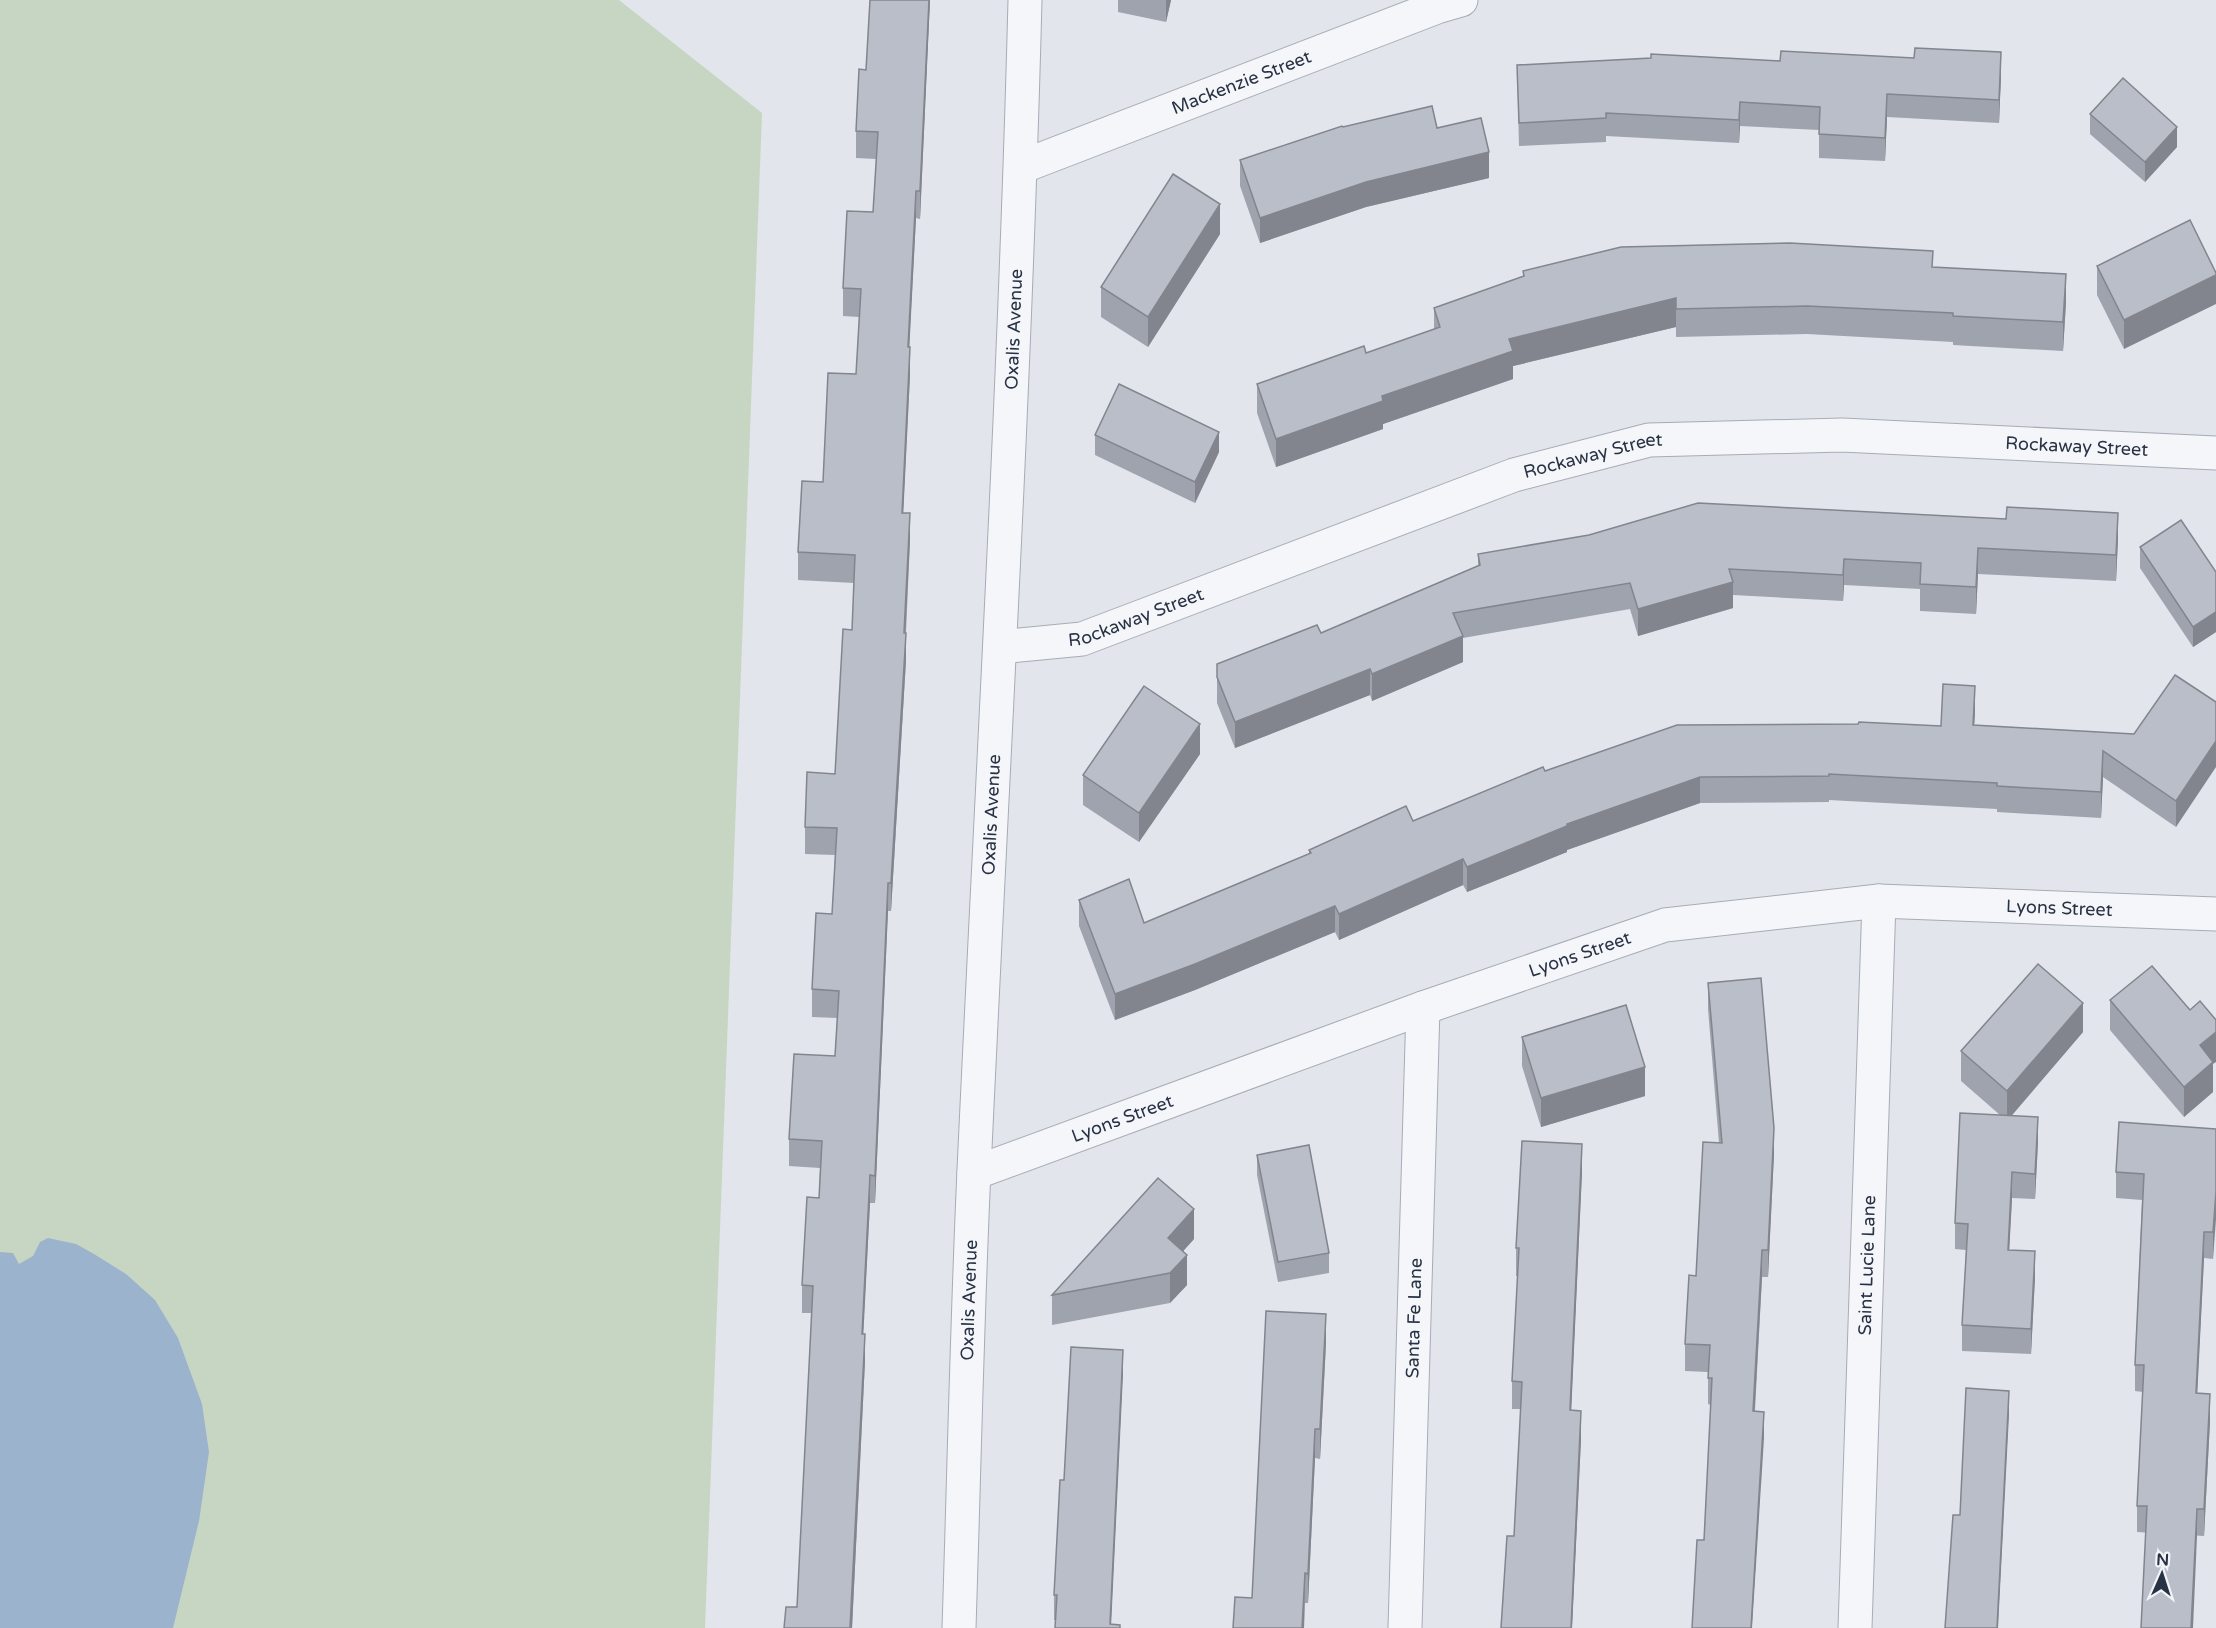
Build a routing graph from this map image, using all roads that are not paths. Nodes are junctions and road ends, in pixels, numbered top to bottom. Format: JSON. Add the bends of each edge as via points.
{"nodes":[{"id":1,"x":1025,"y":0,"type":"edge"},
{"id":2,"x":1461,"y":0,"type":"edge"},
{"id":3,"x":1021,"y":167,"type":"junction"},
{"id":4,"x":2216,"y":453,"type":"edge"},
{"id":5,"x":1000,"y":647,"type":"junction"},
{"id":6,"x":1879,"y":901,"type":"junction"},
{"id":7,"x":2216,"y":914,"type":"edge"},
{"id":8,"x":1423,"y":1008,"type":"junction"},
{"id":9,"x":974,"y":1173,"type":"junction"},
{"id":10,"x":959,"y":1628,"type":"edge"},
{"id":11,"x":1405,"y":1628,"type":"edge"},
{"id":12,"x":1855,"y":1628,"type":"edge"}],
"edges":[{"from":1,"to":3,"type":"street","name":"Oxalis Avenue"},
{"from":2,"to":3,"type":"street","name":"Mackenzie Street"},
{"from":3,"to":5,"type":"street","name":"Oxalis Avenue"},
{"from":4,"to":5,"type":"street","name":"Rockaway Street","via":[[1842,435],[1649,440],[1514,475],[1082,639]]},
{"from":5,"to":9,"type":"street","name":"Oxalis Avenue"},
{"from":6,"to":7,"type":"street","name":"Lyons Street"},
{"from":6,"to":8,"type":"street","name":"Lyons Street","via":[[1665,925]]},
{"from":6,"to":12,"type":"street","name":"Saint Lucie Lane"},
{"from":8,"to":9,"type":"street","name":"Lyons Street"},
{"from":8,"to":11,"type":"street","name":"Santa Fe Lane"},
{"from":9,"to":10,"type":"street","name":"Oxalis Avenue"}]}
